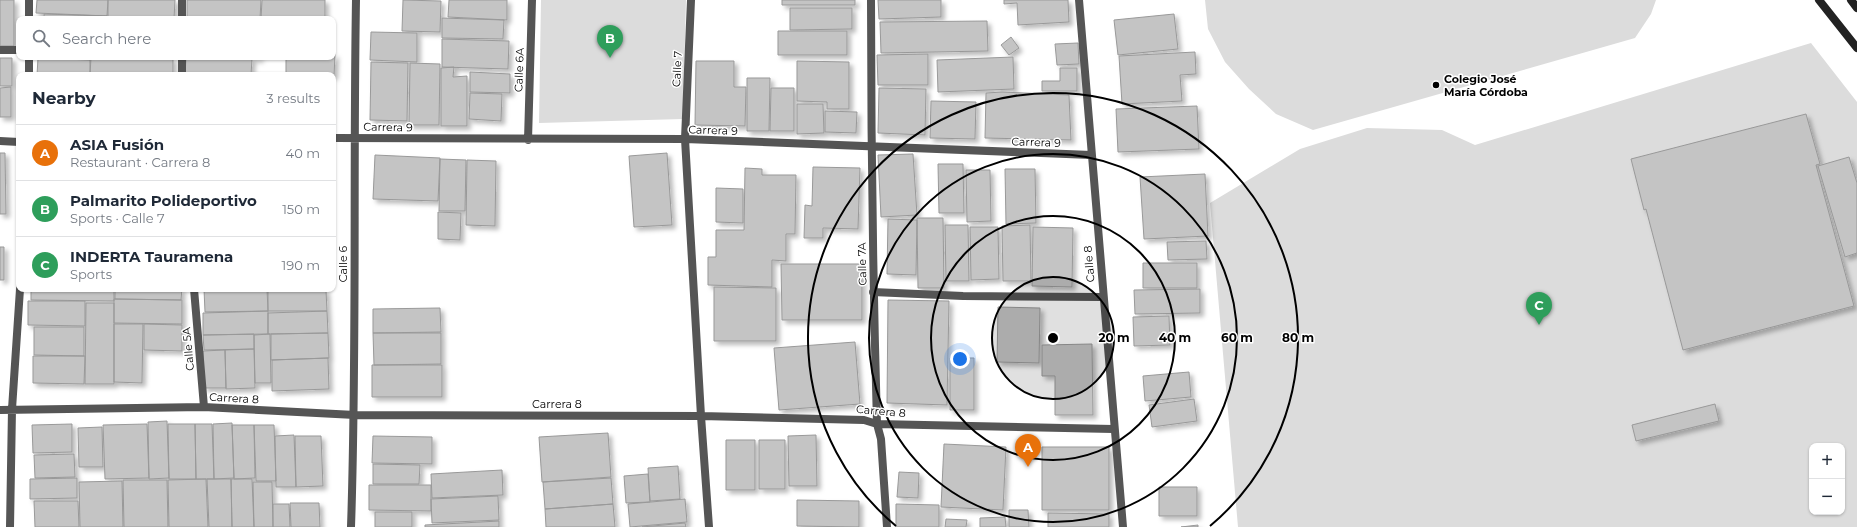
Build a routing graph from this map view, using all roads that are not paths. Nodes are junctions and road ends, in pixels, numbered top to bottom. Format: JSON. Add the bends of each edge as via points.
{"nodes":[{"id":1,"x":29,"y":0,"type":"edge"},
{"id":2,"x":182,"y":0,"type":"edge"},
{"id":3,"x":356,"y":0,"type":"edge"},
{"id":4,"x":532,"y":0,"type":"edge"},
{"id":5,"x":691,"y":0,"type":"edge"},
{"id":6,"x":871,"y":0,"type":"edge"},
{"id":7,"x":1079,"y":0,"type":"edge"},
{"id":8,"x":1819,"y":0,"type":"edge"},
{"id":9,"x":1851,"y":0,"type":"edge"},
{"id":10,"x":1857,"y":8,"type":"edge"},
{"id":11,"x":29,"y":16,"type":"edge"},
{"id":12,"x":182,"y":16,"type":"edge"},
{"id":13,"x":1857,"y":48,"type":"edge"},
{"id":14,"x":0,"y":50,"type":"edge"},
{"id":15,"x":16,"y":50,"type":"edge"},
{"id":16,"x":29,"y":60,"type":"edge"},
{"id":17,"x":182,"y":60,"type":"edge"},
{"id":18,"x":29,"y":72,"type":"edge"},
{"id":19,"x":182,"y":72,"type":"edge"},
{"id":20,"x":336,"y":138,"type":"edge"},
{"id":21,"x":354,"y":138,"type":"junction"},
{"id":22,"x":528,"y":140,"type":"junction"},
{"id":23,"x":685,"y":140,"type":"junction"},
{"id":24,"x":0,"y":142,"type":"edge"},
{"id":25,"x":16,"y":142,"type":"edge"},
{"id":26,"x":871,"y":147,"type":"junction"},
{"id":27,"x":1091,"y":155,"type":"junction"},
{"id":28,"x":20,"y":292,"type":"edge"},
{"id":29,"x":194,"y":292,"type":"edge"},
{"id":30,"x":873,"y":292,"type":"junction"},
{"id":31,"x":1103,"y":297,"type":"junction"},
{"id":32,"x":204,"y":407,"type":"junction"},
{"id":33,"x":12,"y":409,"type":"junction"},
{"id":34,"x":0,"y":410,"type":"edge"},
{"id":35,"x":355,"y":415,"type":"junction"},
{"id":36,"x":701,"y":416,"type":"junction"},
{"id":37,"x":877,"y":424,"type":"junction"},
{"id":38,"x":1113,"y":429,"type":"junction"},
{"id":39,"x":10,"y":527,"type":"edge"},
{"id":40,"x":351,"y":527,"type":"edge"},
{"id":41,"x":709,"y":527,"type":"edge"},
{"id":42,"x":887,"y":527,"type":"edge"},
{"id":43,"x":1123,"y":527,"type":"edge"}],
"edges":[{"from":1,"to":11,"type":"street"},
{"from":2,"to":12,"type":"street"},
{"from":3,"to":21,"type":"street","name":"Calle 6"},
{"from":4,"to":22,"type":"street","name":"Calle 6A"},
{"from":5,"to":23,"type":"street","name":"Calle 7"},
{"from":6,"to":26,"type":"street","name":"Calle 7A"},
{"from":7,"to":27,"type":"street","name":"Calle 8"},
{"from":8,"to":13,"type":"street"},
{"from":9,"to":10,"type":"street"},
{"from":14,"to":15,"type":"street"},
{"from":16,"to":18,"type":"street"},
{"from":17,"to":19,"type":"street"},
{"from":20,"to":21,"type":"street","name":"Carrera 9"},
{"from":21,"to":22,"type":"street","name":"Carrera 9"},
{"from":21,"to":35,"type":"street","name":"Calle 6"},
{"from":22,"to":23,"type":"street","name":"Carrera 9"},
{"from":23,"to":26,"type":"street","name":"Carrera 9"},
{"from":23,"to":36,"type":"street","name":"Calle 7"},
{"from":24,"to":25,"type":"street"},
{"from":26,"to":27,"type":"street","name":"Carrera 9"},
{"from":26,"to":30,"type":"street","name":"Calle 7A"},
{"from":27,"to":31,"type":"street","name":"Calle 8"},
{"from":28,"to":33,"type":"street"},
{"from":29,"to":32,"type":"street","name":"Calle 5A"},
{"from":30,"to":31,"type":"street","via":[[963,296]]},
{"from":30,"to":37,"type":"street","name":"Calle 7A"},
{"from":31,"to":38,"type":"street","name":"Calle 8"},
{"from":32,"to":33,"type":"street","name":"Carrera 8"},
{"from":32,"to":35,"type":"street","name":"Carrera 8"},
{"from":33,"to":34,"type":"street","name":"Carrera 8"},
{"from":33,"to":39,"type":"street"},
{"from":35,"to":36,"type":"street","name":"Carrera 8"},
{"from":35,"to":40,"type":"street","name":"Calle 6"},
{"from":36,"to":37,"type":"street","name":"Carrera 8","via":[[864,420]]},
{"from":36,"to":41,"type":"street","name":"Calle 7"},
{"from":37,"to":38,"type":"street","name":"Carrera 8"},
{"from":37,"to":42,"type":"street","name":"Calle 7A","via":[[881,439]]},
{"from":38,"to":43,"type":"street","name":"Calle 8"}]}
